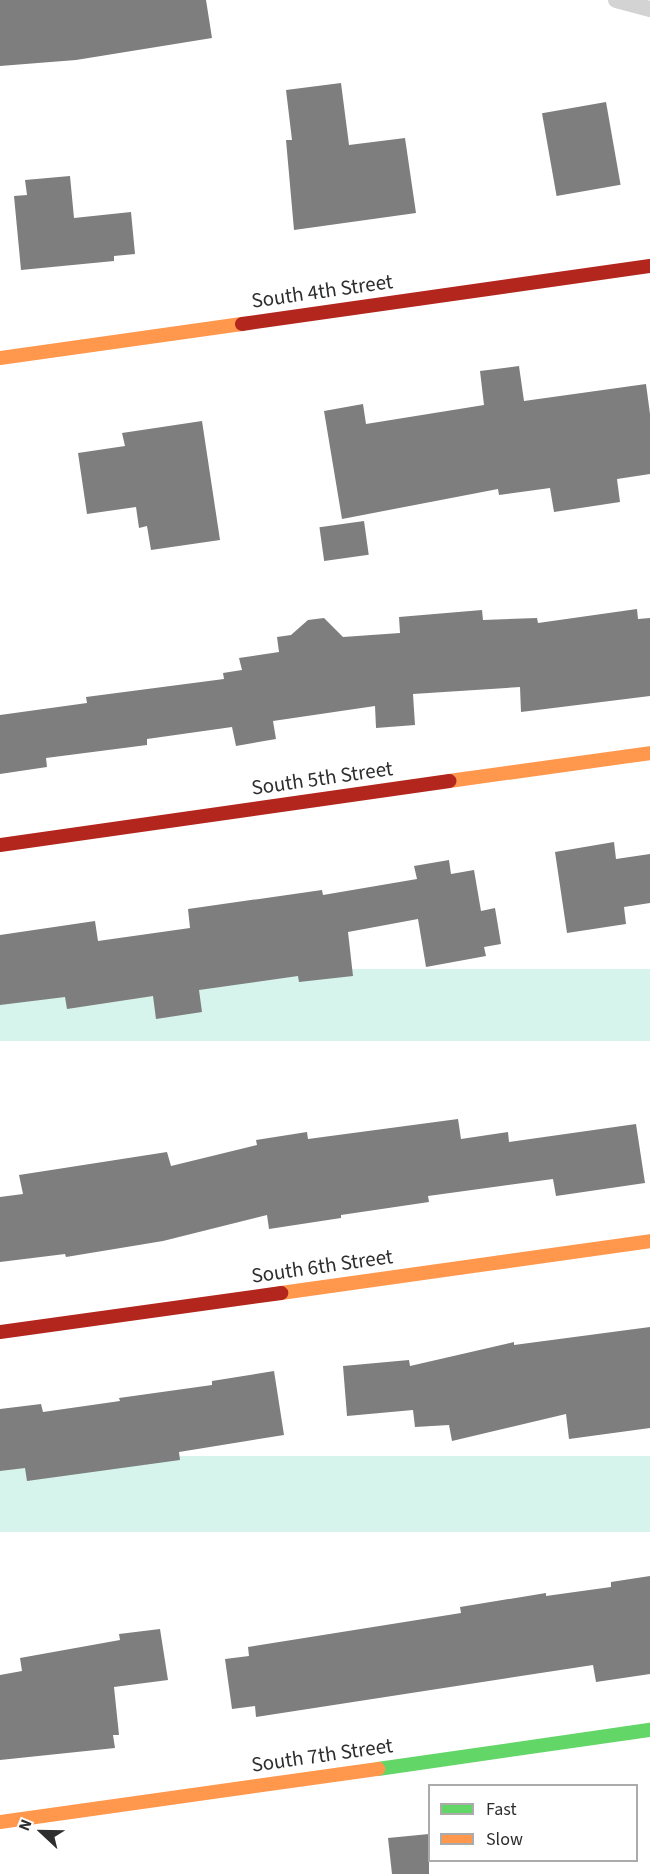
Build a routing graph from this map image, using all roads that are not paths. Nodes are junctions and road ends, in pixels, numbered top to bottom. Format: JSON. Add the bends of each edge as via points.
{"nodes":[{"id":1,"x":616,"y":0,"type":"edge"},
{"id":2,"x":650,"y":9,"type":"edge"},
{"id":3,"x":650,"y":266,"type":"edge"},
{"id":4,"x":0,"y":358,"type":"edge"},
{"id":5,"x":650,"y":753,"type":"edge"},
{"id":6,"x":0,"y":845,"type":"edge"},
{"id":7,"x":650,"y":1241,"type":"edge"},
{"id":8,"x":0,"y":1332,"type":"edge"},
{"id":9,"x":650,"y":1730,"type":"edge"},
{"id":10,"x":0,"y":1822,"type":"edge"}],
"edges":[{"from":1,"to":2,"type":"lane"},
{"from":3,"to":4,"type":"street","name":"South 4th Street"},
{"from":5,"to":6,"type":"street","name":"South 5th Street"},
{"from":7,"to":8,"type":"street","name":"South 6th Street"},
{"from":9,"to":10,"type":"street","name":"South 7th Street"}]}
